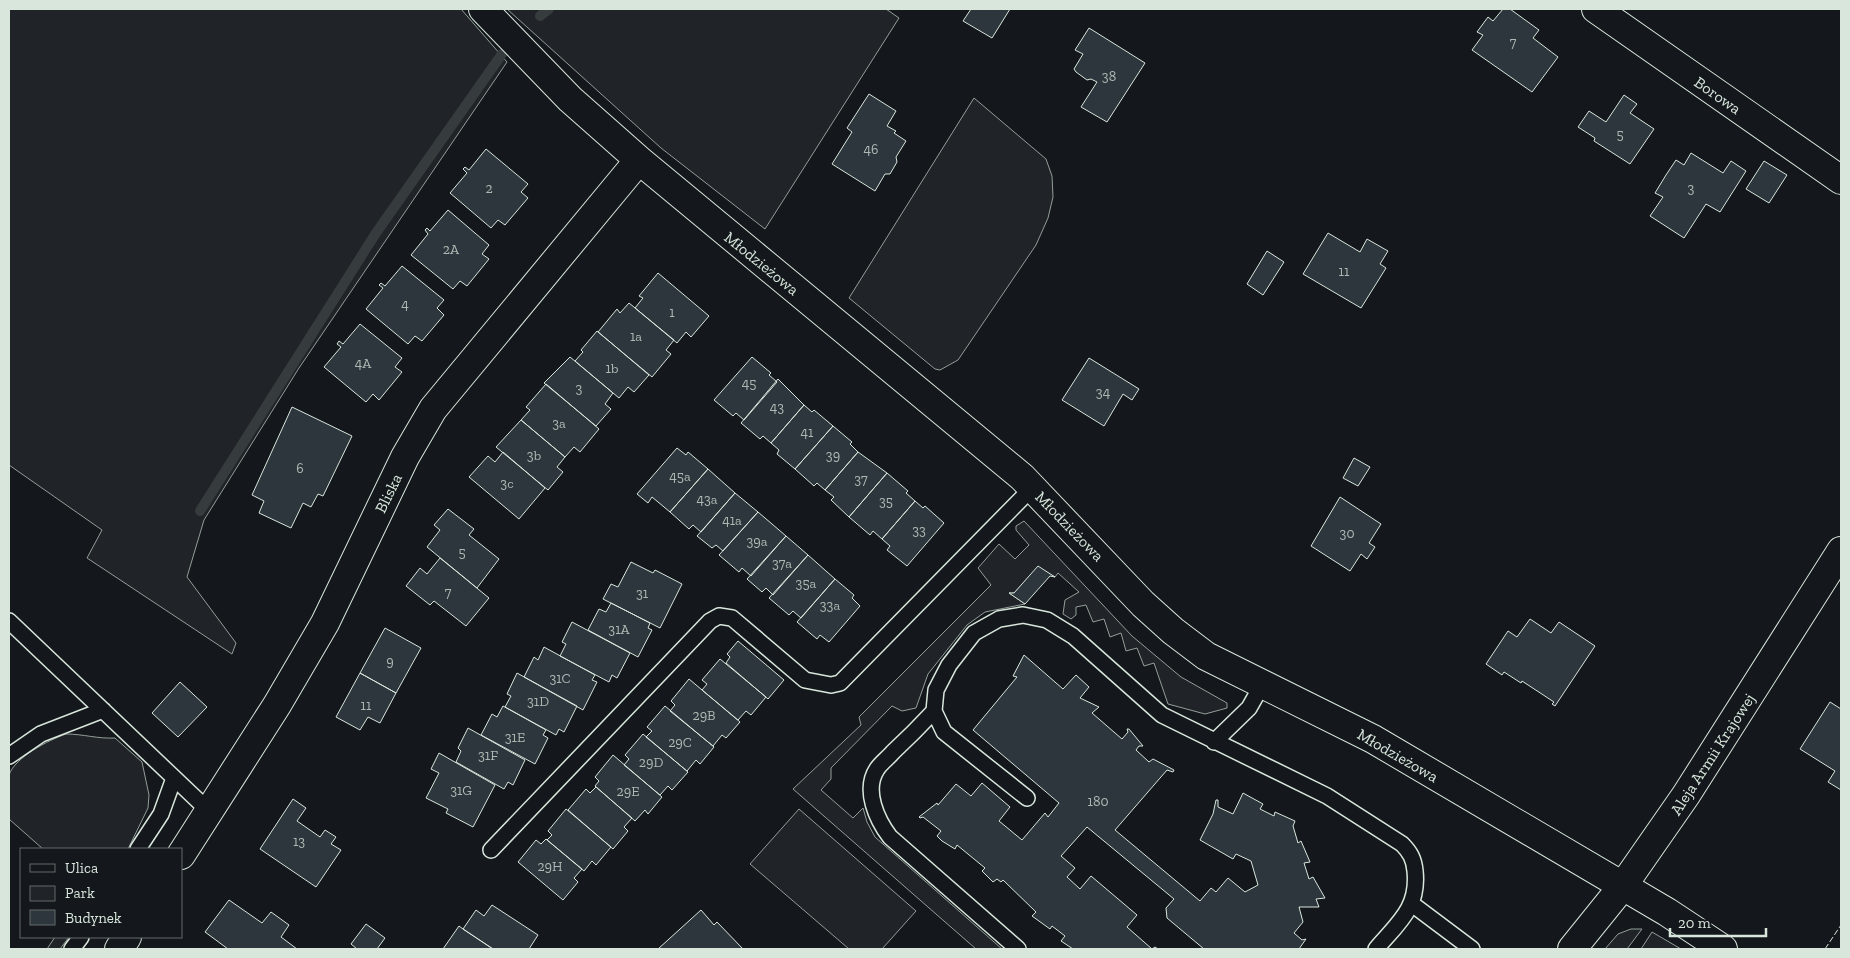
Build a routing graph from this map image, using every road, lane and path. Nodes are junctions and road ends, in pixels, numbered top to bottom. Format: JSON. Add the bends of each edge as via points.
{"nodes":[{"id":1,"x":483,"y":9,"type":"edge"},
{"id":2,"x":1596,"y":9,"type":"edge"},
{"id":3,"x":639,"y":160,"type":"junction"},
{"id":4,"x":1841,"y":180,"type":"edge"},
{"id":5,"x":1032,"y":488,"type":"junction"},
{"id":6,"x":1841,"y":551,"type":"edge"},
{"id":7,"x":9,"y":620,"type":"edge"},
{"id":8,"x":1262,"y":686,"type":"junction"},
{"id":9,"x":103,"y":710,"type":"junction"},
{"id":10,"x":934,"y":711,"type":"junction"},
{"id":11,"x":1214,"y":742,"type":"junction"},
{"id":12,"x":9,"y":756,"type":"edge"},
{"id":13,"x":174,"y":778,"type":"junction"},
{"id":14,"x":1027,"y":798,"type":"dead end"},
{"id":15,"x":210,"y":812,"type":"junction"},
{"id":16,"x":139,"y":848,"type":"edge"},
{"id":17,"x":491,"y":850,"type":"dead end"},
{"id":18,"x":182,"y":854,"type":"edge"},
{"id":19,"x":1622,"y":888,"type":"junction"},
{"id":20,"x":1412,"y":904,"type":"junction"},
{"id":21,"x":79,"y":938,"type":"edge"},
{"id":22,"x":126,"y":938,"type":"edge"},
{"id":23,"x":72,"y":949,"type":"edge"},
{"id":24,"x":119,"y":949,"type":"edge"},
{"id":25,"x":1018,"y":949,"type":"edge"},
{"id":26,"x":1376,"y":949,"type":"edge"},
{"id":27,"x":1472,"y":949,"type":"edge"},
{"id":28,"x":1572,"y":949,"type":"edge"},
{"id":29,"x":1723,"y":949,"type":"edge"}],
"edges":[{"from":1,"to":3,"type":"street","name":"Młodzieżowa","via":[[570,99]]},
{"from":2,"to":4,"type":"street","name":"Borowa"},
{"from":3,"to":5,"type":"street","name":"Młodzieżowa","via":[[937,405]]},
{"from":3,"to":15,"type":"street","name":"Bliska","via":[[434,410],[405,458],[325,623]]},
{"from":5,"to":8,"type":"street","name":"Młodzieżowa","via":[[1173,631],[1206,656]]},
{"from":5,"to":17,"type":"lane","via":[[840,683],[830,685],[805,680],[732,618],[719,616],[710,621]]},
{"from":6,"to":19,"type":"street","name":"Aleja Armii Krajowej","via":[[1686,795]]},
{"from":7,"to":9,"type":"lane"},
{"from":8,"to":11,"type":"lane","via":[[1248,708]]},
{"from":8,"to":19,"type":"street","name":"Młodzieżowa","via":[[1373,739]]},
{"from":9,"to":12,"type":"lane","via":[[41,734]]},
{"from":9,"to":13,"type":"lane"},
{"from":10,"to":11,"type":"lane","via":[[936,690],[949,665],[974,633],[999,619],[1023,615],[1047,620],[1073,636],[1162,715]]},
{"from":10,"to":14,"type":"lane","via":[[944,732]]},
{"from":10,"to":25,"type":"lane","via":[[876,769],[872,783],[876,813],[890,837]]},
{"from":11,"to":20,"type":"lane","via":[[1327,796],[1402,844],[1411,853],[1414,866],[1417,887]]},
{"from":13,"to":15,"type":"lane"},
{"from":13,"to":16,"type":"lane","via":[[161,814]]},
{"from":15,"to":18,"type":"street","name":"Bliska"},
{"from":19,"to":28,"type":"street","name":"Aleja Armii Krajowej"},
{"from":19,"to":29,"type":"street","name":"Młodzieżowa","via":[[1667,912]]},
{"from":20,"to":26,"type":"lane"},
{"from":20,"to":27,"type":"lane"},
{"from":21,"to":23,"type":"lane"},
{"from":22,"to":24,"type":"street"}]}
